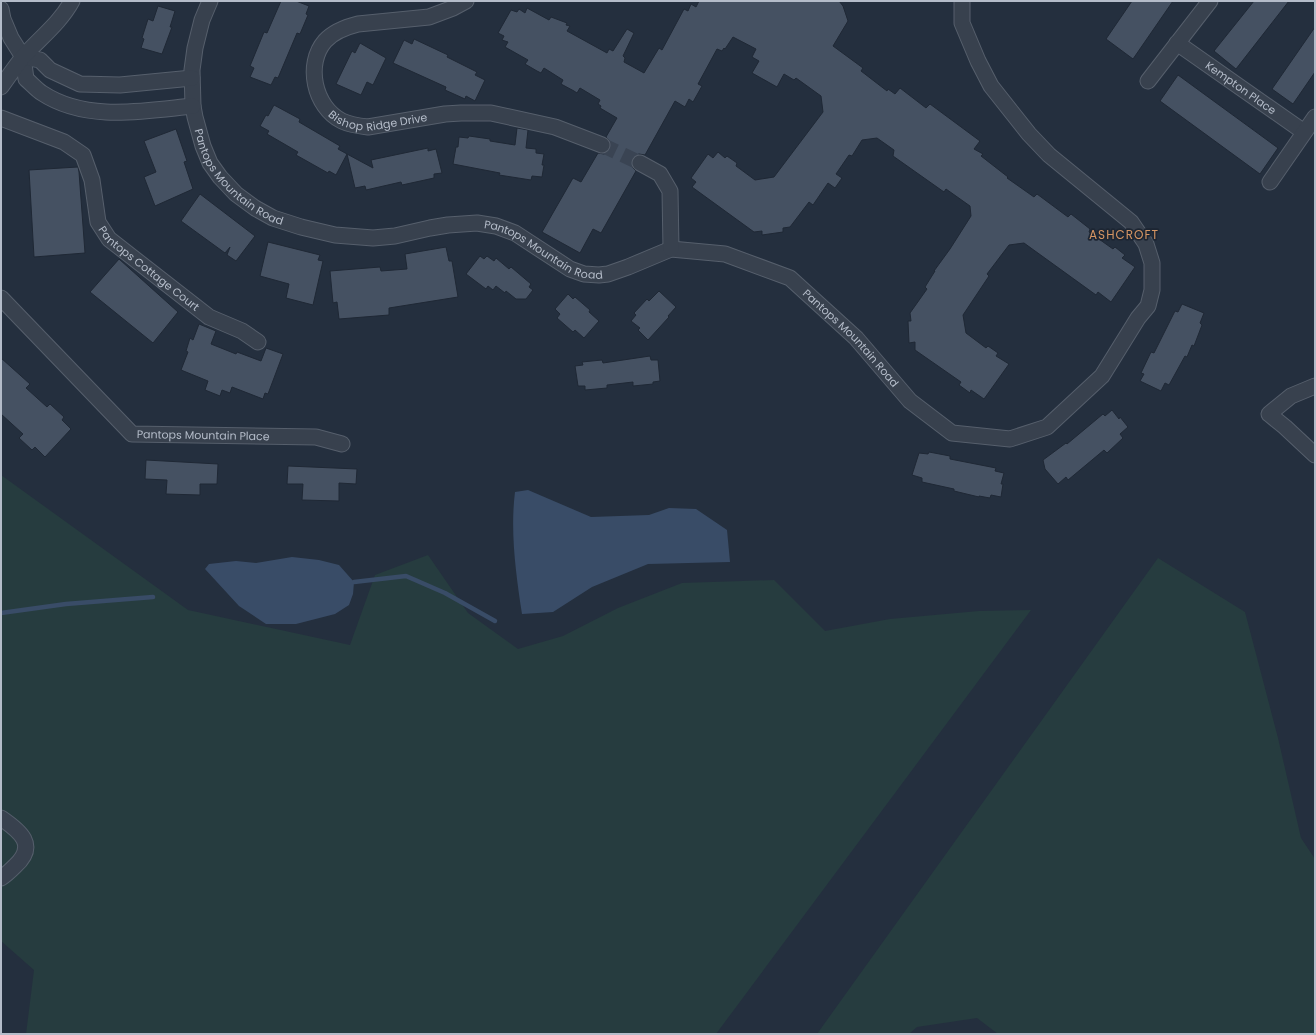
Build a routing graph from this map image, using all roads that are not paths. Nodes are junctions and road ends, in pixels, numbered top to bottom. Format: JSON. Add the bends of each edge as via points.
{"nodes":[{"id":1,"x":72,"y":1,"type":"edge"},
{"id":2,"x":210,"y":1,"type":"edge"},
{"id":3,"x":466,"y":1,"type":"edge"},
{"id":4,"x":962,"y":1,"type":"edge"},
{"id":5,"x":1210,"y":1,"type":"edge"},
{"id":6,"x":1,"y":9,"type":"edge"},
{"id":7,"x":1177,"y":42,"type":"junction"},
{"id":8,"x":24,"y":57,"type":"junction"},
{"id":9,"x":192,"y":78,"type":"junction"},
{"id":10,"x":1148,"y":80,"type":"dead end"},
{"id":11,"x":1,"y":87,"type":"edge"},
{"id":12,"x":193,"y":106,"type":"junction"},
{"id":13,"x":1315,"y":117,"type":"edge"},
{"id":14,"x":1,"y":118,"type":"edge"},
{"id":15,"x":1304,"y":132,"type":"junction"},
{"id":16,"x":602,"y":145,"type":"tunnel mouth"},
{"id":17,"x":640,"y":163,"type":"tunnel mouth"},
{"id":18,"x":1270,"y":182,"type":"dead end"},
{"id":19,"x":671,"y":249,"type":"junction"},
{"id":20,"x":1,"y":298,"type":"edge"},
{"id":21,"x":258,"y":342,"type":"dead end"},
{"id":22,"x":1315,"y":386,"type":"edge"},
{"id":23,"x":342,"y":444,"type":"dead end"},
{"id":24,"x":1315,"y":455,"type":"edge"},
{"id":25,"x":1,"y":818,"type":"edge"},
{"id":26,"x":1,"y":878,"type":"edge"}],
"edges":[{"from":1,"to":8,"type":"street","via":[[58,21]]},
{"from":2,"to":9,"type":"street","name":"Pantops Mountain Road","via":[[194,48]]},
{"from":3,"to":16,"type":"street","name":"Bishop Ridge Drive","via":[[429,17],[358,24],[335,32],[325,41],[314,64],[317,90],[323,103],[341,121],[354,126],[368,127],[461,113],[491,113],[555,127]]},
{"from":4,"to":19,"type":"street","name":"Pantops Mountain Road","via":[[962,23],[991,86],[1049,155],[1131,222],[1146,244],[1152,263],[1152,290],[1148,306],[1102,376],[1047,427],[1010,439],[952,433],[910,401],[856,338],[790,278],[725,254]]},
{"from":5,"to":7,"type":"street"},
{"from":6,"to":8,"type":"street","via":[[11,38]]},
{"from":7,"to":10,"type":"street"},
{"from":7,"to":15,"type":"street","name":"Kempton Place"},
{"from":8,"to":9,"type":"street","via":[[40,60],[50,70],[80,84],[120,86]]},
{"from":8,"to":11,"type":"street"},
{"from":8,"to":12,"type":"street","via":[[26,79],[42,93],[70,106],[88,111],[129,112]]},
{"from":9,"to":12,"type":"street","name":"Pantops Mountain Road"},
{"from":12,"to":19,"type":"street","name":"Pantops Mountain Road","via":[[203,146],[210,163],[220,177],[236,194],[255,208],[301,228],[335,235],[373,238],[448,225],[477,223],[515,233],[570,269],[584,274],[599,275],[628,267]]},
{"from":13,"to":15,"type":"street"},
{"from":14,"to":21,"type":"street","name":"Pantops Cottage Court","via":[[64,142],[83,155],[92,180],[98,222],[109,239],[209,317],[242,331]]},
{"from":15,"to":18,"type":"street"},
{"from":17,"to":19,"type":"street","via":[[660,174],[670,191]]},
{"from":20,"to":23,"type":"street","name":"Pantops Mountain Place","via":[[132,434],[316,437]]},
{"from":22,"to":24,"type":"street","via":[[1291,396],[1269,414]]},
{"from":25,"to":26,"type":"street","via":[[15,827],[27,846],[23,859]]}]}
